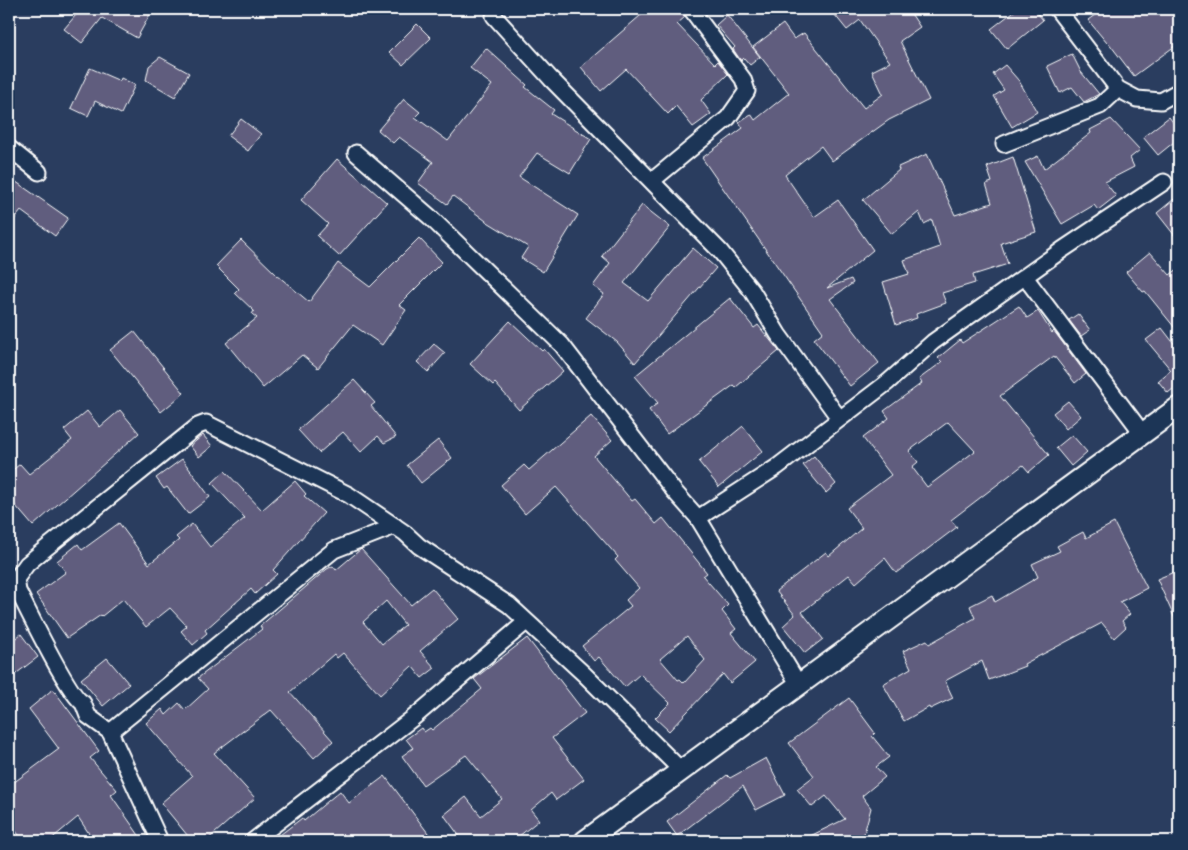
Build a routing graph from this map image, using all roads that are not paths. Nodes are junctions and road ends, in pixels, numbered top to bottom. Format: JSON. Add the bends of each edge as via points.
{"nodes":[{"id":1,"x":691,"y":9,"type":"edge"},
{"id":2,"x":1057,"y":9,"type":"edge"},
{"id":3,"x":494,"y":16,"type":"dead end"},
{"id":4,"x":1118,"y":89,"type":"junction"},
{"id":5,"x":1179,"y":91,"type":"edge"},
{"id":6,"x":1004,"y":144,"type":"dead end"},
{"id":7,"x":9,"y":148,"type":"edge"},
{"id":8,"x":356,"y":153,"type":"dead end"},
{"id":9,"x":38,"y":172,"type":"dead end"},
{"id":10,"x":653,"y":180,"type":"junction"},
{"id":11,"x":1164,"y":182,"type":"dead end"},
{"id":12,"x":1025,"y":277,"type":"junction"},
{"id":13,"x":1179,"y":407,"type":"edge"},
{"id":14,"x":839,"y":418,"type":"junction"},
{"id":15,"x":1143,"y":434,"type":"junction"},
{"id":16,"x":698,"y":518,"type":"junction"},
{"id":17,"x":396,"y":526,"type":"junction"},
{"id":18,"x":526,"y":622,"type":"junction"},
{"id":19,"x":799,"y":685,"type":"junction"},
{"id":20,"x":110,"y":732,"type":"junction"},
{"id":21,"x":682,"y":770,"type":"junction"},
{"id":22,"x":160,"y":841,"type":"edge"},
{"id":23,"x":253,"y":841,"type":"edge"},
{"id":24,"x":585,"y":841,"type":"edge"}],
"edges":[{"from":1,"to":10,"type":"street","via":[[743,79],[747,91],[728,118]]},
{"from":2,"to":4,"type":"street"},
{"from":3,"to":10,"type":"street"},
{"from":4,"to":5,"type":"street","via":[[1137,99],[1161,101]]},
{"from":4,"to":6,"type":"street","via":[[1100,106]]},
{"from":7,"to":9,"type":"street"},
{"from":8,"to":16,"type":"street","via":[[430,217],[562,345]]},
{"from":10,"to":14,"type":"street","via":[[720,251],[752,291],[778,334]]},
{"from":11,"to":12,"type":"street"},
{"from":12,"to":14,"type":"street","via":[[933,342],[888,382]]},
{"from":12,"to":15,"type":"street"},
{"from":13,"to":15,"type":"main road"},
{"from":14,"to":16,"type":"street","via":[[777,467]]},
{"from":15,"to":19,"type":"main road"},
{"from":16,"to":19,"type":"street"},
{"from":17,"to":18,"type":"street","via":[[420,546],[509,605]]},
{"from":17,"to":20,"type":"street","via":[[334,550]]},
{"from":17,"to":20,"type":"street","via":[[349,495],[222,429],[206,423],[198,426],[27,564],[16,578],[18,591],[78,701],[83,703],[88,716]]},
{"from":18,"to":21,"type":"street","via":[[586,675]]},
{"from":18,"to":23,"type":"street","via":[[413,718]]},
{"from":19,"to":21,"type":"main road"},
{"from":20,"to":22,"type":"street"},
{"from":21,"to":24,"type":"main road"}]}
